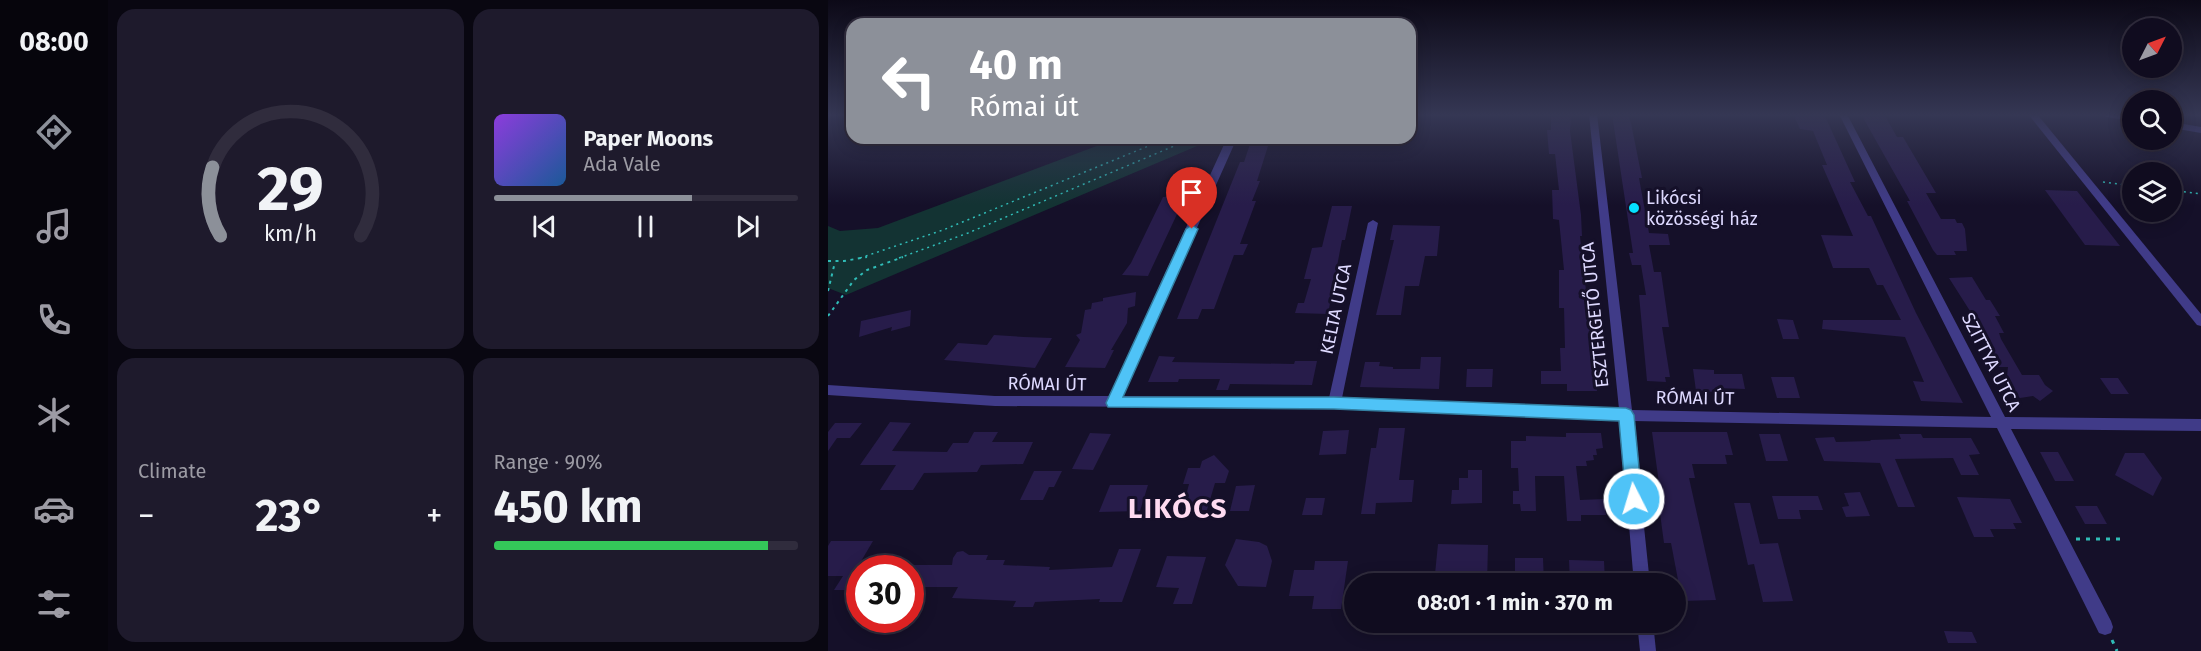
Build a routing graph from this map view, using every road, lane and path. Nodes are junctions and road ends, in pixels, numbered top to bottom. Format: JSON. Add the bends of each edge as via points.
{"nodes":[{"id":1,"x":1152,"y":144,"type":"edge"},
{"id":2,"x":1178,"y":144,"type":"edge"},
{"id":3,"x":1229,"y":144,"type":"edge"},
{"id":4,"x":1596,"y":144,"type":"edge"},
{"id":5,"x":1858,"y":144,"type":"edge"},
{"id":6,"x":2056,"y":144,"type":"edge"},
{"id":7,"x":2084,"y":180,"type":"junction"},
{"id":8,"x":2122,"y":185,"type":"edge"},
{"id":9,"x":2182,"y":191,"type":"edge"},
{"id":10,"x":2201,"y":194,"type":"edge"},
{"id":11,"x":1373,"y":223,"type":"dead end"},
{"id":12,"x":828,"y":261,"type":"edge"},
{"id":13,"x":835,"y":262,"type":"junction"},
{"id":14,"x":828,"y":291,"type":"edge"},
{"id":15,"x":828,"y":316,"type":"edge"},
{"id":16,"x":2201,"y":322,"type":"edge"},
{"id":17,"x":828,"y":390,"type":"edge"},
{"id":18,"x":1113,"y":403,"type":"junction"},
{"id":19,"x":1334,"y":403,"type":"junction"},
{"id":20,"x":1626,"y":415,"type":"junction"},
{"id":21,"x":2000,"y":423,"type":"junction"},
{"id":22,"x":2201,"y":425,"type":"edge"},
{"id":23,"x":2080,"y":539,"type":"dead end"},
{"id":24,"x":2125,"y":539,"type":"dead end"},
{"id":25,"x":1641,"y":573,"type":"edge"},
{"id":26,"x":2105,"y":627,"type":"dead end"},
{"id":27,"x":1646,"y":633,"type":"edge"},
{"id":28,"x":1648,"y":651,"type":"edge"}],
"edges":[{"from":1,"to":13,"type":"path","via":[[940,231],[882,252]]},
{"from":2,"to":15,"type":"path","via":[[968,233],[867,270],[854,280]]},
{"from":3,"to":18,"type":"street"},
{"from":4,"to":20,"type":"street","name":"ESZTERGETŐ UTCA"},
{"from":5,"to":21,"type":"street","name":"SZITTYA UTCA"},
{"from":6,"to":7,"type":"street"},
{"from":7,"to":8,"type":"path"},
{"from":7,"to":16,"type":"street"},
{"from":9,"to":10,"type":"path"},
{"from":11,"to":19,"type":"street","name":"KELTA UTCA"},
{"from":12,"to":13,"type":"path"},
{"from":13,"to":14,"type":"path"},
{"from":17,"to":18,"type":"street","name":"RÓMAI ÚT","via":[[995,401]]},
{"from":18,"to":19,"type":"street","name":"RÓMAI ÚT"},
{"from":19,"to":20,"type":"street","name":"RÓMAI ÚT"},
{"from":20,"to":21,"type":"street","name":"RÓMAI ÚT"},
{"from":20,"to":25,"type":"street","name":"ESZTERGETŐ UTCA"},
{"from":21,"to":22,"type":"street","name":"RÓMAI ÚT"},
{"from":21,"to":26,"type":"street","name":"SZITTYA UTCA"},
{"from":23,"to":24,"type":"path"},
{"from":27,"to":28,"type":"street"}]}
